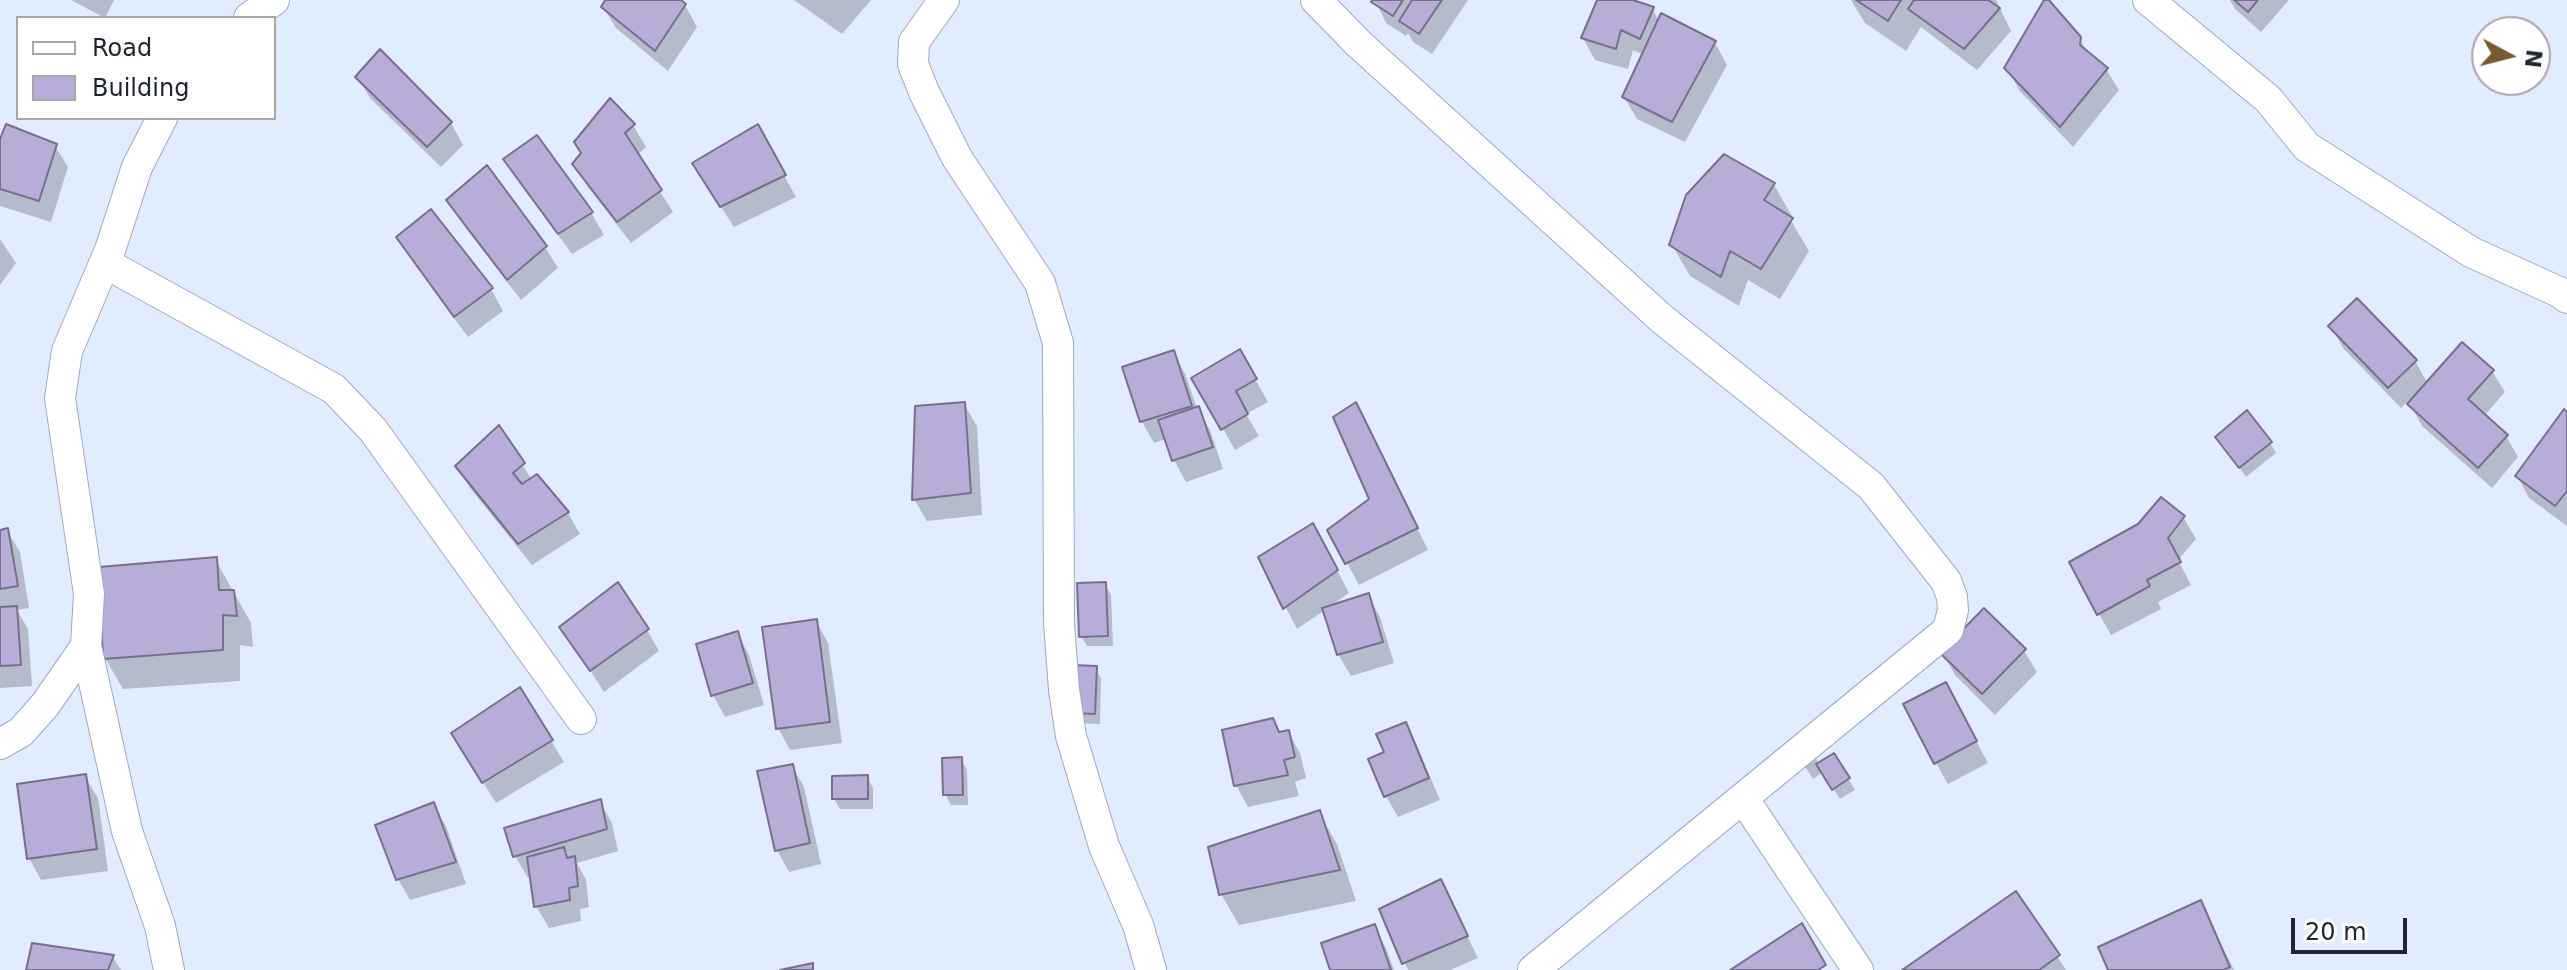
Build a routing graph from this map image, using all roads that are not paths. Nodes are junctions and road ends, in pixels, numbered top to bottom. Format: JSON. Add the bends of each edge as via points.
{"nodes":[{"id":1,"x":274,"y":0,"type":"edge"},
{"id":2,"x":944,"y":0,"type":"edge"},
{"id":3,"x":1316,"y":0,"type":"edge"},
{"id":4,"x":2148,"y":0,"type":"edge"},
{"id":5,"x":252,"y":16,"type":"edge"},
{"id":6,"x":161,"y":120,"type":"edge"},
{"id":7,"x":105,"y":263,"type":"junction"},
{"id":8,"x":2567,"y":298,"type":"edge"},
{"id":9,"x":86,"y":646,"type":"junction"},
{"id":10,"x":581,"y":719,"type":"dead end"},
{"id":11,"x":0,"y":744,"type":"edge"},
{"id":12,"x":1743,"y":798,"type":"junction"},
{"id":13,"x":169,"y":970,"type":"edge"},
{"id":14,"x":1151,"y":970,"type":"edge"},
{"id":15,"x":1533,"y":970,"type":"edge"},
{"id":16,"x":1858,"y":970,"type":"edge"}],
"edges":[{"from":1,"to":5,"type":"street"},
{"from":2,"to":14,"type":"street","via":[[914,42],[913,64],[957,158],[1040,283],[1052,317],[1058,343],[1059,623],[1066,705],[1104,846]]},
{"from":3,"to":12,"type":"street","via":[[1662,319],[1871,486],[1946,581],[1953,610],[1948,630]]},
{"from":4,"to":8,"type":"street","via":[[2268,99],[2307,147],[2471,252]]},
{"from":6,"to":7,"type":"street","via":[[137,167]]},
{"from":7,"to":9,"type":"street","via":[[67,351],[60,398],[89,594]]},
{"from":7,"to":10,"type":"street","via":[[334,389],[373,430]]},
{"from":9,"to":11,"type":"street","via":[[45,705],[21,732]]},
{"from":9,"to":13,"type":"street","via":[[127,831],[160,926]]},
{"from":12,"to":15,"type":"street"},
{"from":12,"to":16,"type":"street"}]}
